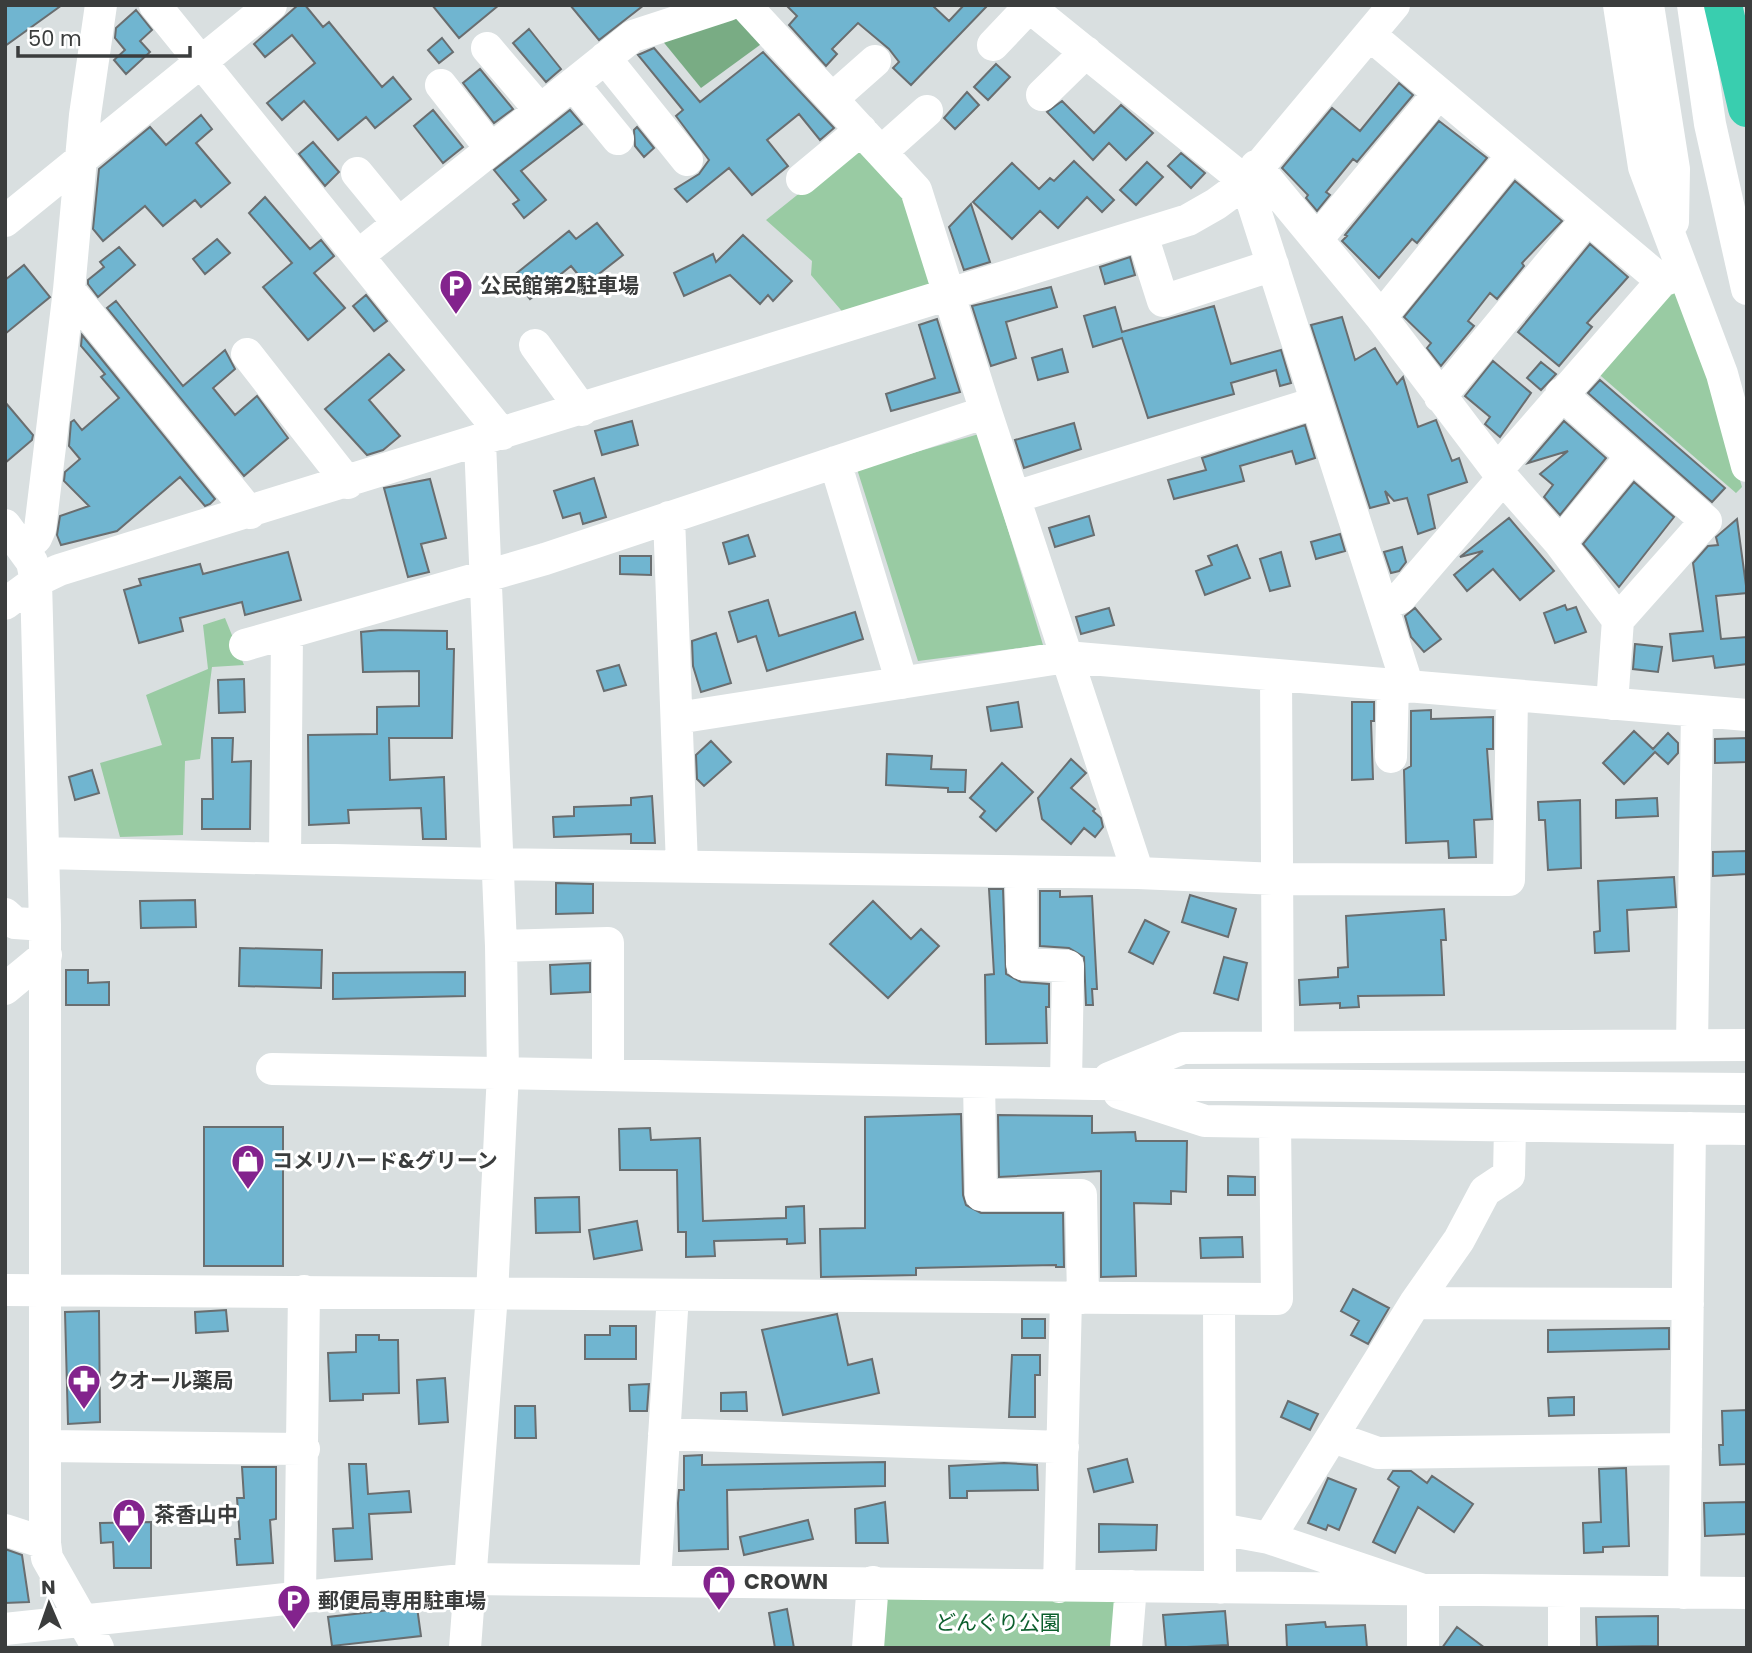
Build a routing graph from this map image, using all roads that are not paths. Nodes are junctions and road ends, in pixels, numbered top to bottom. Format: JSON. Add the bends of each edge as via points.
{"nodes":[{"id":1,"x":101,"y":5,"type":"edge"},
{"id":2,"x":155,"y":5,"type":"edge"},
{"id":3,"x":271,"y":5,"type":"edge"},
{"id":4,"x":727,"y":5,"type":"edge"},
{"id":5,"x":745,"y":5,"type":"edge"},
{"id":6,"x":1394,"y":5,"type":"edge"},
{"id":7,"x":1619,"y":5,"type":"edge"},
{"id":8,"x":1648,"y":5,"type":"edge"},
{"id":9,"x":1693,"y":5,"type":"edge"},
{"id":10,"x":1723,"y":5,"type":"edge"},
{"id":11,"x":1028,"y":6,"type":"edge"},
{"id":12,"x":1370,"y":35,"type":"junction"},
{"id":13,"x":993,"y":45,"type":"dead end"},
{"id":14,"x":487,"y":48,"type":"dead end"},
{"id":15,"x":1086,"y":52,"type":"junction"},
{"id":16,"x":605,"y":58,"type":"junction"},
{"id":17,"x":202,"y":60,"type":"junction"},
{"id":18,"x":875,"y":61,"type":"dead end"},
{"id":19,"x":572,"y":84,"type":"junction"},
{"id":20,"x":441,"y":85,"type":"dead end"},
{"id":21,"x":1439,"y":93,"type":"junction"},
{"id":22,"x":1042,"y":96,"type":"dead end"},
{"id":23,"x":832,"y":99,"type":"junction"},
{"id":24,"x":1747,"y":108,"type":"edge"},
{"id":25,"x":540,"y":110,"type":"junction"},
{"id":26,"x":927,"y":111,"type":"dead end"},
{"id":27,"x":618,"y":139,"type":"dead end"},
{"id":28,"x":871,"y":141,"type":"junction"},
{"id":29,"x":491,"y":149,"type":"junction"},
{"id":30,"x":1512,"y":156,"type":"junction"},
{"id":31,"x":82,"y":157,"type":"junction"},
{"id":32,"x":687,"y":160,"type":"dead end"},
{"id":33,"x":357,"y":173,"type":"dead end"},
{"id":34,"x":1251,"y":174,"type":"junction"},
{"id":35,"x":802,"y":179,"type":"dead end"},
{"id":36,"x":1586,"y":220,"type":"junction"},
{"id":37,"x":5,"y":221,"type":"edge"},
{"id":38,"x":398,"y":223,"type":"junction"},
{"id":39,"x":1142,"y":235,"type":"junction"},
{"id":40,"x":1672,"y":236,"type":"junction"},
{"id":41,"x":1317,"y":239,"type":"junction"},
{"id":42,"x":359,"y":255,"type":"junction"},
{"id":43,"x":1273,"y":265,"type":"junction"},
{"id":44,"x":1673,"y":276,"type":"junction"},
{"id":45,"x":1747,"y":289,"type":"edge"},
{"id":46,"x":69,"y":290,"type":"junction"},
{"id":47,"x":950,"y":294,"type":"junction"},
{"id":48,"x":1381,"y":317,"type":"junction"},
{"id":49,"x":535,"y":345,"type":"dead end"},
{"id":50,"x":247,"y":354,"type":"dead end"},
{"id":51,"x":1561,"y":394,"type":"junction"},
{"id":52,"x":1440,"y":397,"type":"junction"},
{"id":53,"x":1315,"y":403,"type":"junction"},
{"id":54,"x":582,"y":410,"type":"junction"},
{"id":55,"x":986,"y":412,"type":"junction"},
{"id":56,"x":491,"y":438,"type":"junction"},
{"id":57,"x":1632,"y":456,"type":"junction"},
{"id":58,"x":835,"y":462,"type":"junction"},
{"id":59,"x":1747,"y":466,"type":"edge"},
{"id":60,"x":1500,"y":474,"type":"junction"},
{"id":61,"x":348,"y":483,"type":"junction"},
{"id":62,"x":1015,"y":497,"type":"junction"},
{"id":63,"x":250,"y":513,"type":"junction"},
{"id":64,"x":669,"y":517,"type":"junction"},
{"id":65,"x":14,"y":537,"type":"edge"},
{"id":66,"x":1560,"y":543,"type":"junction"},
{"id":67,"x":487,"y":576,"type":"junction"},
{"id":68,"x":36,"y":581,"type":"junction"},
{"id":69,"x":5,"y":604,"type":"edge"},
{"id":70,"x":1383,"y":604,"type":"junction"},
{"id":71,"x":1618,"y":620,"type":"junction"},
{"id":72,"x":287,"y":633,"type":"junction"},
{"id":73,"x":245,"y":645,"type":"dead end"},
{"id":74,"x":1066,"y":657,"type":"junction"},
{"id":75,"x":1276,"y":675,"type":"junction"},
{"id":76,"x":902,"y":682,"type":"junction"},
{"id":77,"x":1400,"y":686,"type":"junction"},
{"id":78,"x":1511,"y":697,"type":"junction"},
{"id":79,"x":1612,"y":704,"type":"junction"},
{"id":80,"x":1697,"y":710,"type":"junction"},
{"id":81,"x":1747,"y":715,"type":"edge"},
{"id":82,"x":677,"y":718,"type":"junction"},
{"id":83,"x":1391,"y":757,"type":"dead end"},
{"id":84,"x":44,"y":853,"type":"junction"},
{"id":85,"x":285,"y":858,"type":"junction"},
{"id":86,"x":497,"y":864,"type":"junction"},
{"id":87,"x":682,"y":866,"type":"junction"},
{"id":88,"x":1021,"y":872,"type":"junction"},
{"id":89,"x":1138,"y":873,"type":"junction"},
{"id":90,"x":1279,"y":879,"type":"junction"},
{"id":91,"x":5,"y":914,"type":"edge"},
{"id":92,"x":46,"y":940,"type":"junction"},
{"id":93,"x":501,"y":946,"type":"junction"},
{"id":94,"x":5,"y":989,"type":"edge"},
{"id":95,"x":1278,"y":1045,"type":"junction"},
{"id":96,"x":1692,"y":1045,"type":"junction"},
{"id":97,"x":1747,"y":1045,"type":"edge"},
{"id":98,"x":272,"y":1069,"type":"dead end"},
{"id":99,"x":503,"y":1073,"type":"junction"},
{"id":100,"x":608,"y":1074,"type":"junction"},
{"id":101,"x":979,"y":1082,"type":"junction"},
{"id":102,"x":1080,"y":1083,"type":"junction"},
{"id":103,"x":1747,"y":1090,"type":"edge"},
{"id":104,"x":1275,"y":1123,"type":"junction"},
{"id":105,"x":1510,"y":1127,"type":"junction"},
{"id":106,"x":1690,"y":1128,"type":"junction"},
{"id":107,"x":1747,"y":1129,"type":"edge"},
{"id":108,"x":5,"y":1290,"type":"edge"},
{"id":109,"x":45,"y":1291,"type":"junction"},
{"id":110,"x":304,"y":1291,"type":"junction"},
{"id":111,"x":492,"y":1294,"type":"junction"},
{"id":112,"x":673,"y":1295,"type":"junction"},
{"id":113,"x":1075,"y":1298,"type":"junction"},
{"id":114,"x":1219,"y":1299,"type":"junction"},
{"id":115,"x":1415,"y":1303,"type":"junction"},
{"id":116,"x":1688,"y":1304,"type":"junction"},
{"id":117,"x":664,"y":1434,"type":"junction"},
{"id":118,"x":1333,"y":1437,"type":"junction"},
{"id":119,"x":45,"y":1446,"type":"junction"},
{"id":120,"x":1063,"y":1447,"type":"junction"},
{"id":121,"x":304,"y":1449,"type":"junction"},
{"id":122,"x":1686,"y":1449,"type":"junction"},
{"id":123,"x":1220,"y":1529,"type":"junction"},
{"id":124,"x":5,"y":1530,"type":"edge"},
{"id":125,"x":1269,"y":1538,"type":"junction"},
{"id":126,"x":45,"y":1543,"type":"junction"},
{"id":127,"x":471,"y":1579,"type":"junction"},
{"id":128,"x":655,"y":1579,"type":"junction"},
{"id":129,"x":873,"y":1582,"type":"junction"},
{"id":130,"x":1131,"y":1586,"type":"junction"},
{"id":131,"x":1059,"y":1587,"type":"junction"},
{"id":132,"x":1220,"y":1588,"type":"junction"},
{"id":133,"x":1423,"y":1590,"type":"junction"},
{"id":134,"x":1564,"y":1593,"type":"junction"},
{"id":135,"x":1684,"y":1593,"type":"junction"},
{"id":136,"x":1747,"y":1593,"type":"edge"},
{"id":137,"x":300,"y":1595,"type":"junction"},
{"id":138,"x":81,"y":1622,"type":"junction"},
{"id":139,"x":5,"y":1629,"type":"edge"},
{"id":140,"x":98,"y":1648,"type":"edge"},
{"id":141,"x":465,"y":1648,"type":"edge"},
{"id":142,"x":868,"y":1648,"type":"edge"},
{"id":143,"x":1126,"y":1648,"type":"edge"},
{"id":144,"x":1423,"y":1648,"type":"edge"},
{"id":145,"x":1564,"y":1648,"type":"edge"}],
"edges":[{"from":1,"to":31,"type":"street"},
{"from":2,"to":17,"type":"street"},
{"from":3,"to":17,"type":"street"},
{"from":4,"to":16,"type":"street","via":[[633,36]]},
{"from":5,"to":23,"type":"street"},
{"from":6,"to":12,"type":"street"},
{"from":7,"to":40,"type":"street","via":[[1644,167]]},
{"from":8,"to":40,"type":"street","via":[[1674,169]]},
{"from":9,"to":45,"type":"street","via":[[1710,124]]},
{"from":10,"to":24,"type":"highway"},
{"from":11,"to":13,"type":"street"},
{"from":11,"to":15,"type":"street"},
{"from":12,"to":21,"type":"street"},
{"from":12,"to":34,"type":"street"},
{"from":14,"to":25,"type":"street"},
{"from":15,"to":22,"type":"street"},
{"from":15,"to":34,"type":"street"},
{"from":16,"to":19,"type":"street"},
{"from":16,"to":32,"type":"street"},
{"from":17,"to":31,"type":"street"},
{"from":17,"to":42,"type":"street"},
{"from":18,"to":23,"type":"street"},
{"from":19,"to":25,"type":"street"},
{"from":19,"to":27,"type":"street"},
{"from":20,"to":29,"type":"street"},
{"from":21,"to":30,"type":"street"},
{"from":21,"to":41,"type":"street"},
{"from":23,"to":28,"type":"street"},
{"from":25,"to":29,"type":"street"},
{"from":26,"to":28,"type":"street"},
{"from":28,"to":35,"type":"street"},
{"from":28,"to":47,"type":"street","via":[[916,190]]},
{"from":29,"to":38,"type":"street"},
{"from":30,"to":36,"type":"street"},
{"from":30,"to":48,"type":"street"},
{"from":31,"to":37,"type":"street"},
{"from":31,"to":46,"type":"street"},
{"from":33,"to":38,"type":"street"},
{"from":34,"to":39,"type":"street","via":[[1188,220]]},
{"from":34,"to":41,"type":"street"},
{"from":34,"to":43,"type":"street"},
{"from":36,"to":44,"type":"street"},
{"from":36,"to":52,"type":"street"},
{"from":38,"to":42,"type":"street"},
{"from":39,"to":43,"type":"street","via":[[1163,301]]},
{"from":39,"to":47,"type":"street"},
{"from":40,"to":44,"type":"street"},
{"from":41,"to":48,"type":"street"},
{"from":42,"to":56,"type":"street"},
{"from":43,"to":53,"type":"street"},
{"from":44,"to":51,"type":"street"},
{"from":44,"to":59,"type":"street","via":[[1722,374]]},
{"from":46,"to":63,"type":"street"},
{"from":46,"to":65,"type":"street","via":[[40,529],[36,538]]},
{"from":47,"to":54,"type":"street"},
{"from":47,"to":55,"type":"street"},
{"from":48,"to":52,"type":"street"},
{"from":49,"to":54,"type":"street"},
{"from":50,"to":61,"type":"street"},
{"from":51,"to":57,"type":"street"},
{"from":51,"to":60,"type":"street"},
{"from":52,"to":60,"type":"street"},
{"from":53,"to":62,"type":"street"},
{"from":53,"to":70,"type":"street"},
{"from":54,"to":56,"type":"street"},
{"from":55,"to":58,"type":"street"},
{"from":55,"to":62,"type":"street"},
{"from":56,"to":61,"type":"street"},
{"from":56,"to":67,"type":"street"},
{"from":57,"to":66,"type":"street"},
{"from":57,"to":71,"type":"street","via":[[1706,521]]},
{"from":58,"to":64,"type":"street"},
{"from":58,"to":76,"type":"street"},
{"from":60,"to":66,"type":"street"},
{"from":60,"to":70,"type":"street","via":[[1400,598]]},
{"from":61,"to":63,"type":"street"},
{"from":62,"to":74,"type":"street"},
{"from":63,"to":68,"type":"street","via":[[59,570]]},
{"from":64,"to":67,"type":"street"},
{"from":64,"to":82,"type":"street"},
{"from":65,"to":68,"type":"street","via":[[32,562]]},
{"from":66,"to":71,"type":"street"},
{"from":67,"to":72,"type":"street"},
{"from":67,"to":86,"type":"street"},
{"from":68,"to":69,"type":"street"},
{"from":68,"to":84,"type":"street"},
{"from":70,"to":77,"type":"street"},
{"from":71,"to":79,"type":"street"},
{"from":72,"to":73,"type":"street"},
{"from":72,"to":85,"type":"street"},
{"from":74,"to":75,"type":"street"},
{"from":74,"to":76,"type":"street"},
{"from":74,"to":89,"type":"street"},
{"from":75,"to":77,"type":"street"},
{"from":75,"to":90,"type":"street"},
{"from":76,"to":82,"type":"street"},
{"from":77,"to":78,"type":"street"},
{"from":77,"to":83,"type":"street"},
{"from":78,"to":79,"type":"street"},
{"from":78,"to":90,"type":"street","via":[[1509,880]]},
{"from":79,"to":80,"type":"street"},
{"from":80,"to":81,"type":"street"},
{"from":80,"to":96,"type":"street"},
{"from":82,"to":87,"type":"street"},
{"from":84,"to":85,"type":"street"},
{"from":84,"to":92,"type":"street"},
{"from":85,"to":86,"type":"street"},
{"from":86,"to":87,"type":"street"},
{"from":86,"to":93,"type":"street"},
{"from":87,"to":88,"type":"street"},
{"from":88,"to":89,"type":"street"},
{"from":88,"to":102,"type":"street","via":[[1022,964],[1069,966]]},
{"from":89,"to":90,"type":"street"},
{"from":90,"to":95,"type":"street"},
{"from":91,"to":92,"type":"street"},
{"from":92,"to":94,"type":"street"},
{"from":92,"to":109,"type":"street"},
{"from":93,"to":99,"type":"street"},
{"from":93,"to":100,"type":"street","via":[[608,943]]},
{"from":95,"to":96,"type":"street"},
{"from":95,"to":102,"type":"street","via":[[1183,1048]]},
{"from":96,"to":97,"type":"street"},
{"from":98,"to":99,"type":"street"},
{"from":99,"to":100,"type":"street"},
{"from":99,"to":111,"type":"street"},
{"from":100,"to":101,"type":"street"},
{"from":101,"to":102,"type":"street"},
{"from":101,"to":113,"type":"street","via":[[981,1195],[1081,1195]]},
{"from":102,"to":103,"type":"street"},
{"from":102,"to":104,"type":"street","via":[[1205,1121]]},
{"from":104,"to":105,"type":"street"},
{"from":104,"to":114,"type":"street","via":[[1277,1299]]},
{"from":105,"to":106,"type":"street"},
{"from":105,"to":115,"type":"street","via":[[1509,1175],[1485,1191],[1460,1240]]},
{"from":106,"to":107,"type":"street"},
{"from":106,"to":116,"type":"street"},
{"from":108,"to":109,"type":"street"},
{"from":109,"to":110,"type":"street"},
{"from":109,"to":119,"type":"street"},
{"from":110,"to":111,"type":"street"},
{"from":110,"to":121,"type":"street"},
{"from":111,"to":112,"type":"street"},
{"from":111,"to":127,"type":"street"},
{"from":112,"to":113,"type":"street"},
{"from":112,"to":117,"type":"street"},
{"from":113,"to":114,"type":"street"},
{"from":113,"to":120,"type":"street"},
{"from":114,"to":123,"type":"street"},
{"from":115,"to":116,"type":"street"},
{"from":115,"to":118,"type":"street"},
{"from":116,"to":122,"type":"street"},
{"from":117,"to":120,"type":"street"},
{"from":117,"to":128,"type":"street"},
{"from":118,"to":122,"type":"street","via":[[1378,1453]]},
{"from":118,"to":125,"type":"street"},
{"from":119,"to":121,"type":"street"},
{"from":119,"to":126,"type":"street"},
{"from":120,"to":131,"type":"street"},
{"from":121,"to":137,"type":"street"},
{"from":122,"to":135,"type":"street"},
{"from":123,"to":125,"type":"street"},
{"from":123,"to":132,"type":"street"},
{"from":124,"to":126,"type":"street"},
{"from":125,"to":133,"type":"street"},
{"from":126,"to":138,"type":"street","via":[[47,1558]]},
{"from":127,"to":128,"type":"street"},
{"from":127,"to":137,"type":"street"},
{"from":127,"to":141,"type":"street"},
{"from":128,"to":129,"type":"street"},
{"from":129,"to":131,"type":"street"},
{"from":129,"to":142,"type":"street"},
{"from":130,"to":131,"type":"street"},
{"from":130,"to":132,"type":"street"},
{"from":130,"to":143,"type":"street"},
{"from":132,"to":133,"type":"street"},
{"from":133,"to":134,"type":"street"},
{"from":133,"to":144,"type":"street"},
{"from":134,"to":135,"type":"street"},
{"from":134,"to":145,"type":"street"},
{"from":135,"to":136,"type":"street"},
{"from":137,"to":138,"type":"street"},
{"from":138,"to":139,"type":"street"},
{"from":138,"to":140,"type":"street"}]}
